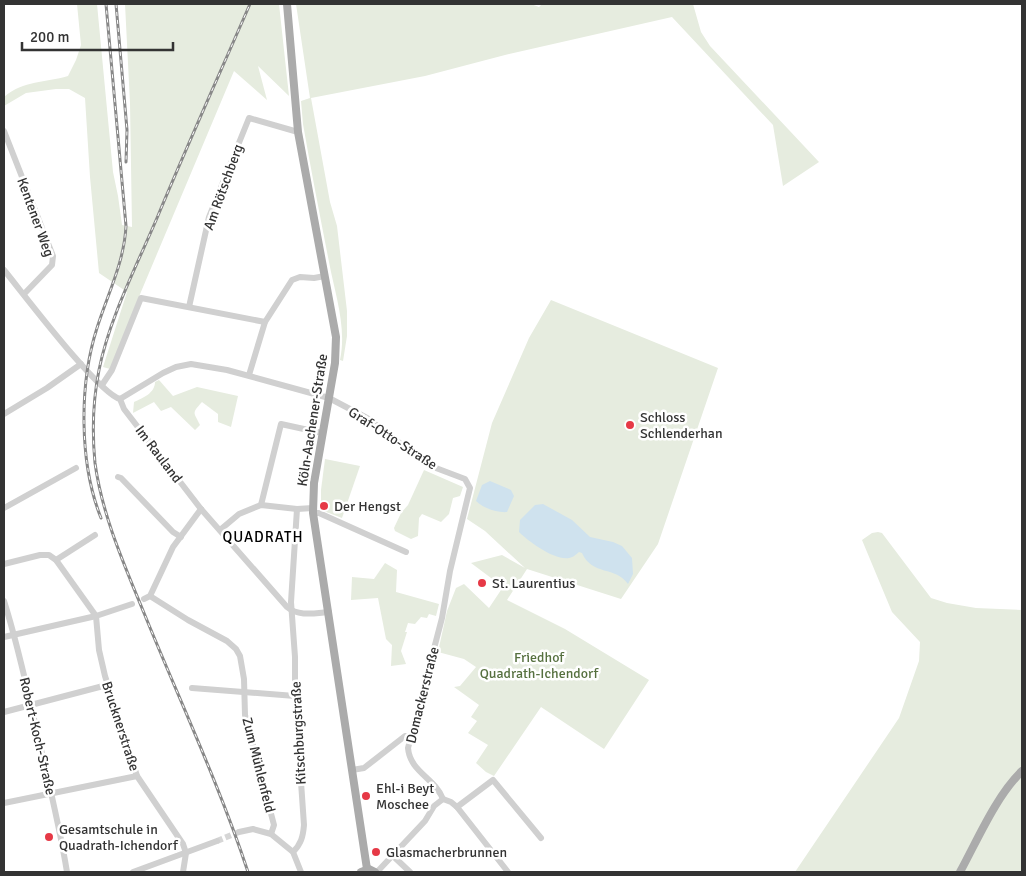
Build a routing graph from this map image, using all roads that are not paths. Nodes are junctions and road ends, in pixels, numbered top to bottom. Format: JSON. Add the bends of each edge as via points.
{"nodes":[{"id":1,"x":287,"y":4,"type":"edge"},
{"id":2,"x":4,"y":130,"type":"edge"},
{"id":3,"x":298,"y":132,"type":"junction"},
{"id":4,"x":4,"y":270,"type":"edge"},
{"id":5,"x":325,"y":276,"type":"junction"},
{"id":6,"x":24,"y":294,"type":"junction"},
{"id":7,"x":189,"y":306,"type":"junction"},
{"id":8,"x":266,"y":322,"type":"junction"},
{"id":9,"x":81,"y":364,"type":"junction"},
{"id":10,"x":249,"y":375,"type":"junction"},
{"id":11,"x":102,"y":385,"type":"junction"},
{"id":12,"x":329,"y":398,"type":"junction"},
{"id":13,"x":120,"y":399,"type":"junction"},
{"id":14,"x":5,"y":411,"type":"edge"},
{"id":15,"x":322,"y":433,"type":"junction"},
{"id":16,"x":76,"y":468,"type":"dead end"},
{"id":17,"x":118,"y":477,"type":"dead end"},
{"id":18,"x":468,"y":482,"type":"joint"},
{"id":19,"x":261,"y":505,"type":"junction"},
{"id":20,"x":4,"y":508,"type":"edge"},
{"id":21,"x":201,"y":509,"type":"junction"},
{"id":22,"x":297,"y":509,"type":"junction"},
{"id":23,"x":313,"y":511,"type":"junction"},
{"id":24,"x":220,"y":530,"type":"junction"},
{"id":25,"x":95,"y":535,"type":"dead end"},
{"id":26,"x":180,"y":536,"type":"junction"},
{"id":27,"x":406,"y":552,"type":"dead end"},
{"id":28,"x":56,"y":560,"type":"junction"},
{"id":29,"x":4,"y":564,"type":"edge"},
{"id":30,"x":4,"y":601,"type":"edge"},
{"id":31,"x":132,"y":604,"type":"dead end"},
{"id":32,"x":292,"y":611,"type":"junction"},
{"id":33,"x":329,"y":612,"type":"junction"},
{"id":34,"x":96,"y":616,"type":"junction"},
{"id":35,"x":14,"y":634,"type":"junction"},
{"id":36,"x":4,"y":637,"type":"edge"},
{"id":37,"x":107,"y":685,"type":"junction"},
{"id":38,"x":192,"y":688,"type":"dead end"},
{"id":39,"x":245,"y":693,"type":"junction"},
{"id":40,"x":295,"y":696,"type":"junction"},
{"id":41,"x":31,"y":705,"type":"junction"},
{"id":42,"x":4,"y":712,"type":"edge"},
{"id":43,"x":410,"y":737,"type":"junction"},
{"id":44,"x":352,"y":770,"type":"junction"},
{"id":45,"x":1022,"y":772,"type":"edge"},
{"id":46,"x":137,"y":776,"type":"junction"},
{"id":47,"x":51,"y":794,"type":"junction"},
{"id":48,"x":444,"y":798,"type":"junction"},
{"id":49,"x":4,"y":803,"type":"edge"},
{"id":50,"x":458,"y":807,"type":"junction"},
{"id":51,"x":239,"y":832,"type":"tunnel mouth"},
{"id":52,"x":271,"y":834,"type":"junction"},
{"id":53,"x":541,"y":838,"type":"dead end"},
{"id":54,"x":217,"y":841,"type":"tunnel mouth"},
{"id":55,"x":293,"y":852,"type":"junction"},
{"id":56,"x":186,"y":853,"type":"junction"},
{"id":57,"x":392,"y":855,"type":"junction"},
{"id":58,"x":364,"y":871,"type":"edge"},
{"id":59,"x":67,"y":872,"type":"edge"},
{"id":60,"x":133,"y":872,"type":"edge"},
{"id":61,"x":183,"y":872,"type":"edge"},
{"id":62,"x":301,"y":872,"type":"edge"},
{"id":63,"x":376,"y":872,"type":"edge"},
{"id":64,"x":410,"y":872,"type":"edge"},
{"id":65,"x":508,"y":872,"type":"edge"},
{"id":66,"x":960,"y":872,"type":"edge"}],
"edges":[{"from":1,"to":3,"type":"main road","name":"Köln-Aachener-Straße"},
{"from":2,"to":6,"type":"street","name":"Kentener Weg","via":[[54,256],[52,265]]},
{"from":3,"to":5,"type":"main road","name":"Köln-Aachener-Straße"},
{"from":3,"to":7,"type":"street","name":"Am Rötschberg","via":[[249,118],[209,217]]},
{"from":4,"to":6,"type":"street","name":"Im Rauland"},
{"from":5,"to":8,"type":"street","via":[[292,280]]},
{"from":5,"to":12,"type":"main road","name":"Köln-Aachener-Straße","via":[[336,337]]},
{"from":6,"to":9,"type":"street","name":"Im Rauland"},
{"from":7,"to":8,"type":"street"},
{"from":7,"to":11,"type":"street","via":[[141,298],[112,370]]},
{"from":8,"to":10,"type":"street"},
{"from":9,"to":11,"type":"street","name":"Im Rauland"},
{"from":9,"to":14,"type":"street"},
{"from":10,"to":12,"type":"street","name":"Graf-Otto-Straße"},
{"from":10,"to":13,"type":"street","name":"Graf-Otto-Straße","via":[[184,366],[163,373]]},
{"from":11,"to":13,"type":"street","name":"Im Rauland","via":[[113,397]]},
{"from":12,"to":15,"type":"main road","name":"Köln-Aachener-Straße"},
{"from":12,"to":18,"type":"street","name":"Graf-Otto-Straße","via":[[367,418],[428,465]]},
{"from":13,"to":21,"type":"street","name":"Im Rauland","via":[[124,409]]},
{"from":15,"to":19,"type":"street","via":[[280,424]]},
{"from":15,"to":23,"type":"main road","name":"Köln-Aachener-Straße"},
{"from":16,"to":20,"type":"street"},
{"from":17,"to":26,"type":"street"},
{"from":18,"to":43,"type":"street","name":"Domackerstraße","via":[[470,488],[442,618]]},
{"from":19,"to":22,"type":"street"},
{"from":19,"to":24,"type":"street","via":[[239,514]]},
{"from":21,"to":24,"type":"street","name":"Im Rauland"},
{"from":21,"to":26,"type":"street"},
{"from":22,"to":23,"type":"street"},
{"from":22,"to":32,"type":"street","name":"Kitschburgstraße"},
{"from":23,"to":27,"type":"street"},
{"from":23,"to":33,"type":"main road","name":"Köln-Aachener-Straße"},
{"from":24,"to":32,"type":"street","name":"Im Rauland"},
{"from":25,"to":28,"type":"street"},
{"from":26,"to":39,"type":"street","name":"Zum Mühlenfeld","via":[[147,597],[236,649],[240,656]]},
{"from":28,"to":29,"type":"street","via":[[49,555],[40,555]]},
{"from":28,"to":34,"type":"street"},
{"from":30,"to":35,"type":"street","name":"Robert-Koch-Straße"},
{"from":31,"to":34,"type":"street"},
{"from":32,"to":33,"type":"street","via":[[306,614]]},
{"from":32,"to":40,"type":"street","name":"Kitschburgstraße"},
{"from":33,"to":44,"type":"main road","name":"Köln-Aachener-Straße"},
{"from":34,"to":35,"type":"street"},
{"from":34,"to":37,"type":"street","name":"Brucknerstraße"},
{"from":35,"to":36,"type":"street"},
{"from":35,"to":41,"type":"street","name":"Robert-Koch-Straße"},
{"from":37,"to":41,"type":"street"},
{"from":37,"to":46,"type":"street","name":"Brucknerstraße"},
{"from":38,"to":39,"type":"street"},
{"from":39,"to":40,"type":"street"},
{"from":39,"to":52,"type":"street","name":"Zum Mühlenfeld","via":[[245,715],[274,825]]},
{"from":40,"to":55,"type":"street","name":"Kitschburgstraße","via":[[304,825],[303,838]]},
{"from":41,"to":42,"type":"street"},
{"from":41,"to":47,"type":"street","name":"Robert-Koch-Straße"},
{"from":43,"to":44,"type":"street","via":[[405,736],[364,768]]},
{"from":43,"to":48,"type":"street","name":"Domackerstraße","via":[[408,748],[412,764]]},
{"from":44,"to":58,"type":"main road","name":"Köln-Aachener-Straße"},
{"from":45,"to":66,"type":"main road","via":[[999,802]]},
{"from":46,"to":47,"type":"street"},
{"from":46,"to":56,"type":"street","name":"Brucknerstraße"},
{"from":47,"to":49,"type":"street"},
{"from":47,"to":59,"type":"street","name":"Robert-Koch-Straße"},
{"from":48,"to":50,"type":"street","name":"Domackerstraße"},
{"from":48,"to":57,"type":"street"},
{"from":50,"to":53,"type":"street","via":[[493,780]]},
{"from":50,"to":65,"type":"street","name":"Domackerstraße"},
{"from":51,"to":52,"type":"street","via":[[253,829]]},
{"from":52,"to":55,"type":"street"},
{"from":54,"to":56,"type":"street"},
{"from":55,"to":62,"type":"street"},
{"from":56,"to":60,"type":"street"},
{"from":56,"to":61,"type":"street"},
{"from":57,"to":63,"type":"street"},
{"from":57,"to":64,"type":"street"},
{"from":58,"to":63,"type":"main road"}]}
